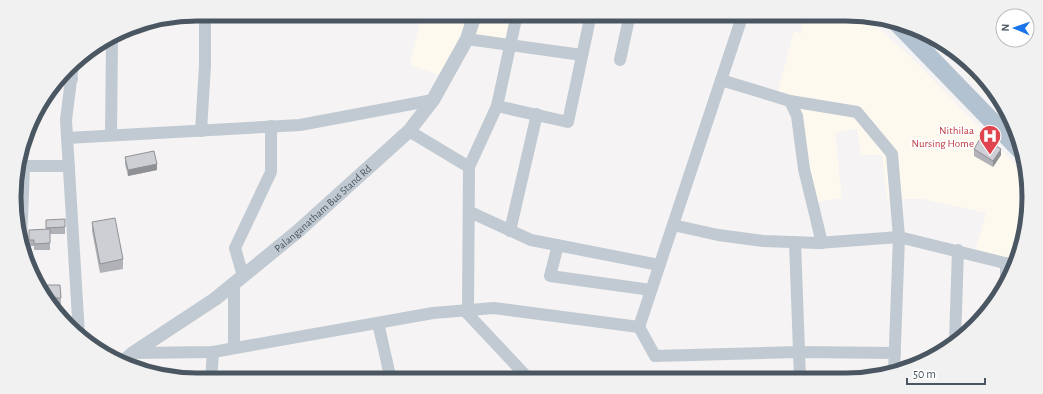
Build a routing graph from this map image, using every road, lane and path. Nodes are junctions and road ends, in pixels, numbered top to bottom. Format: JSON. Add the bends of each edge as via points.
{"nodes":[{"id":1,"x":205,"y":21,"type":"edge"},
{"id":2,"x":472,"y":21,"type":"edge"},
{"id":3,"x":515,"y":21,"type":"edge"},
{"id":4,"x":589,"y":21,"type":"edge"},
{"id":5,"x":628,"y":21,"type":"edge"},
{"id":6,"x":741,"y":21,"type":"edge"},
{"id":7,"x":904,"y":30,"type":"edge"},
{"id":8,"x":467,"y":39,"type":"junction"},
{"id":9,"x":112,"y":43,"type":"edge"},
{"id":10,"x":510,"y":44,"type":"junction"},
{"id":11,"x":582,"y":55,"type":"junction"},
{"id":12,"x":620,"y":60,"type":"dead end"},
{"id":13,"x":72,"y":74,"type":"edge"},
{"id":14,"x":67,"y":79,"type":"edge"},
{"id":15,"x":72,"y":79,"type":"junction"},
{"id":16,"x":721,"y":80,"type":"junction"},
{"id":17,"x":434,"y":100,"type":"junction"},
{"id":18,"x":790,"y":101,"type":"junction"},
{"id":19,"x":497,"y":106,"type":"junction"},
{"id":20,"x":537,"y":114,"type":"junction"},
{"id":21,"x":271,"y":126,"type":"junction"},
{"id":22,"x":201,"y":131,"type":"junction"},
{"id":23,"x":409,"y":131,"type":"junction"},
{"id":24,"x":111,"y":135,"type":"junction"},
{"id":25,"x":67,"y":138,"type":"junction"},
{"id":26,"x":1014,"y":144,"type":"edge"},
{"id":27,"x":24,"y":166,"type":"edge"},
{"id":28,"x":69,"y":166,"type":"junction"},
{"id":29,"x":469,"y":167,"type":"junction"},
{"id":30,"x":21,"y":185,"type":"edge"},
{"id":31,"x":21,"y":197,"type":"edge"},
{"id":32,"x":21,"y":197,"type":"edge"},
{"id":33,"x":21,"y":209,"type":"edge"},
{"id":34,"x":470,"y":212,"type":"junction"},
{"id":35,"x":673,"y":224,"type":"junction"},
{"id":36,"x":510,"y":231,"type":"junction"},
{"id":37,"x":899,"y":236,"type":"junction"},
{"id":38,"x":795,"y":242,"type":"junction"},
{"id":39,"x":822,"y":243,"type":"junction"},
{"id":40,"x":558,"y":245,"type":"junction"},
{"id":41,"x":958,"y":250,"type":"junction"},
{"id":42,"x":1010,"y":264,"type":"edge"},
{"id":43,"x":659,"y":265,"type":"junction"},
{"id":44,"x":238,"y":279,"type":"junction"},
{"id":45,"x":651,"y":290,"type":"junction"},
{"id":46,"x":467,"y":310,"type":"junction"},
{"id":47,"x":378,"y":323,"type":"junction"},
{"id":48,"x":78,"y":326,"type":"edge"},
{"id":49,"x":638,"y":327,"type":"junction"},
{"id":50,"x":955,"y":335,"type":"edge"},
{"id":51,"x":234,"y":348,"type":"junction"},
{"id":52,"x":213,"y":352,"type":"junction"},
{"id":53,"x":799,"y":352,"type":"junction"},
{"id":54,"x":895,"y":352,"type":"junction"},
{"id":55,"x":128,"y":357,"type":"edge"},
{"id":56,"x":894,"y":366,"type":"edge"},
{"id":57,"x":212,"y":373,"type":"edge"},
{"id":58,"x":389,"y":373,"type":"edge"},
{"id":59,"x":524,"y":373,"type":"edge"},
{"id":60,"x":800,"y":373,"type":"edge"}],
"edges":[{"from":1,"to":22,"type":"street"},
{"from":2,"to":8,"type":"street","name":"Palanganatham Bus Stand Rd"},
{"from":3,"to":10,"type":"street"},
{"from":4,"to":11,"type":"street"},
{"from":5,"to":12,"type":"street"},
{"from":6,"to":16,"type":"street"},
{"from":7,"to":26,"type":"main road"},
{"from":8,"to":10,"type":"street"},
{"from":8,"to":17,"type":"street","name":"Palanganatham Bus Stand Rd"},
{"from":9,"to":24,"type":"street"},
{"from":10,"to":11,"type":"street"},
{"from":10,"to":19,"type":"street"},
{"from":11,"to":20,"type":"street","via":[[568,122]]},
{"from":13,"to":15,"type":"street"},
{"from":14,"to":15,"type":"street"},
{"from":15,"to":25,"type":"street","via":[[66,120]]},
{"from":16,"to":18,"type":"street"},
{"from":16,"to":35,"type":"street"},
{"from":17,"to":21,"type":"street","via":[[300,125]]},
{"from":17,"to":23,"type":"street","name":"Palanganatham Bus Stand Rd"},
{"from":18,"to":37,"type":"street","via":[[857,112],[892,154]]},
{"from":18,"to":39,"type":"street","via":[[797,116],[804,169]]},
{"from":19,"to":20,"type":"street"},
{"from":19,"to":29,"type":"street"},
{"from":20,"to":36,"type":"street"},
{"from":21,"to":22,"type":"street"},
{"from":21,"to":44,"type":"street","via":[[272,172],[235,248]]},
{"from":22,"to":24,"type":"street"},
{"from":23,"to":29,"type":"street"},
{"from":23,"to":44,"type":"street","name":"Palanganatham Bus Stand Rd","via":[[297,232]]},
{"from":24,"to":25,"type":"street"},
{"from":25,"to":28,"type":"street"},
{"from":27,"to":28,"type":"street"},
{"from":28,"to":48,"type":"street"},
{"from":29,"to":34,"type":"street"},
{"from":30,"to":32,"type":"street"},
{"from":31,"to":33,"type":"street"},
{"from":34,"to":36,"type":"street"},
{"from":34,"to":46,"type":"street"},
{"from":35,"to":38,"type":"street","via":[[718,235]]},
{"from":35,"to":43,"type":"street"},
{"from":36,"to":40,"type":"street","via":[[532,240]]},
{"from":37,"to":39,"type":"street"},
{"from":37,"to":41,"type":"street"},
{"from":37,"to":54,"type":"street"},
{"from":38,"to":39,"type":"street"},
{"from":38,"to":53,"type":"street"},
{"from":40,"to":43,"type":"street"},
{"from":40,"to":45,"type":"street","via":[[550,276]]},
{"from":41,"to":42,"type":"street"},
{"from":41,"to":50,"type":"street"},
{"from":43,"to":45,"type":"street"},
{"from":44,"to":51,"type":"street"},
{"from":44,"to":55,"type":"street","name":"Palanganatham Bus Stand Rd","via":[[215,299]]},
{"from":45,"to":49,"type":"street"},
{"from":46,"to":47,"type":"street"},
{"from":46,"to":49,"type":"street","via":[[494,308]]},
{"from":46,"to":59,"type":"street"},
{"from":47,"to":51,"type":"street"},
{"from":47,"to":58,"type":"street"},
{"from":49,"to":53,"type":"street","via":[[655,356]]},
{"from":51,"to":52,"type":"street"},
{"from":52,"to":55,"type":"street"},
{"from":52,"to":57,"type":"street"},
{"from":53,"to":54,"type":"street"},
{"from":53,"to":60,"type":"street"},
{"from":54,"to":56,"type":"street"}]}
